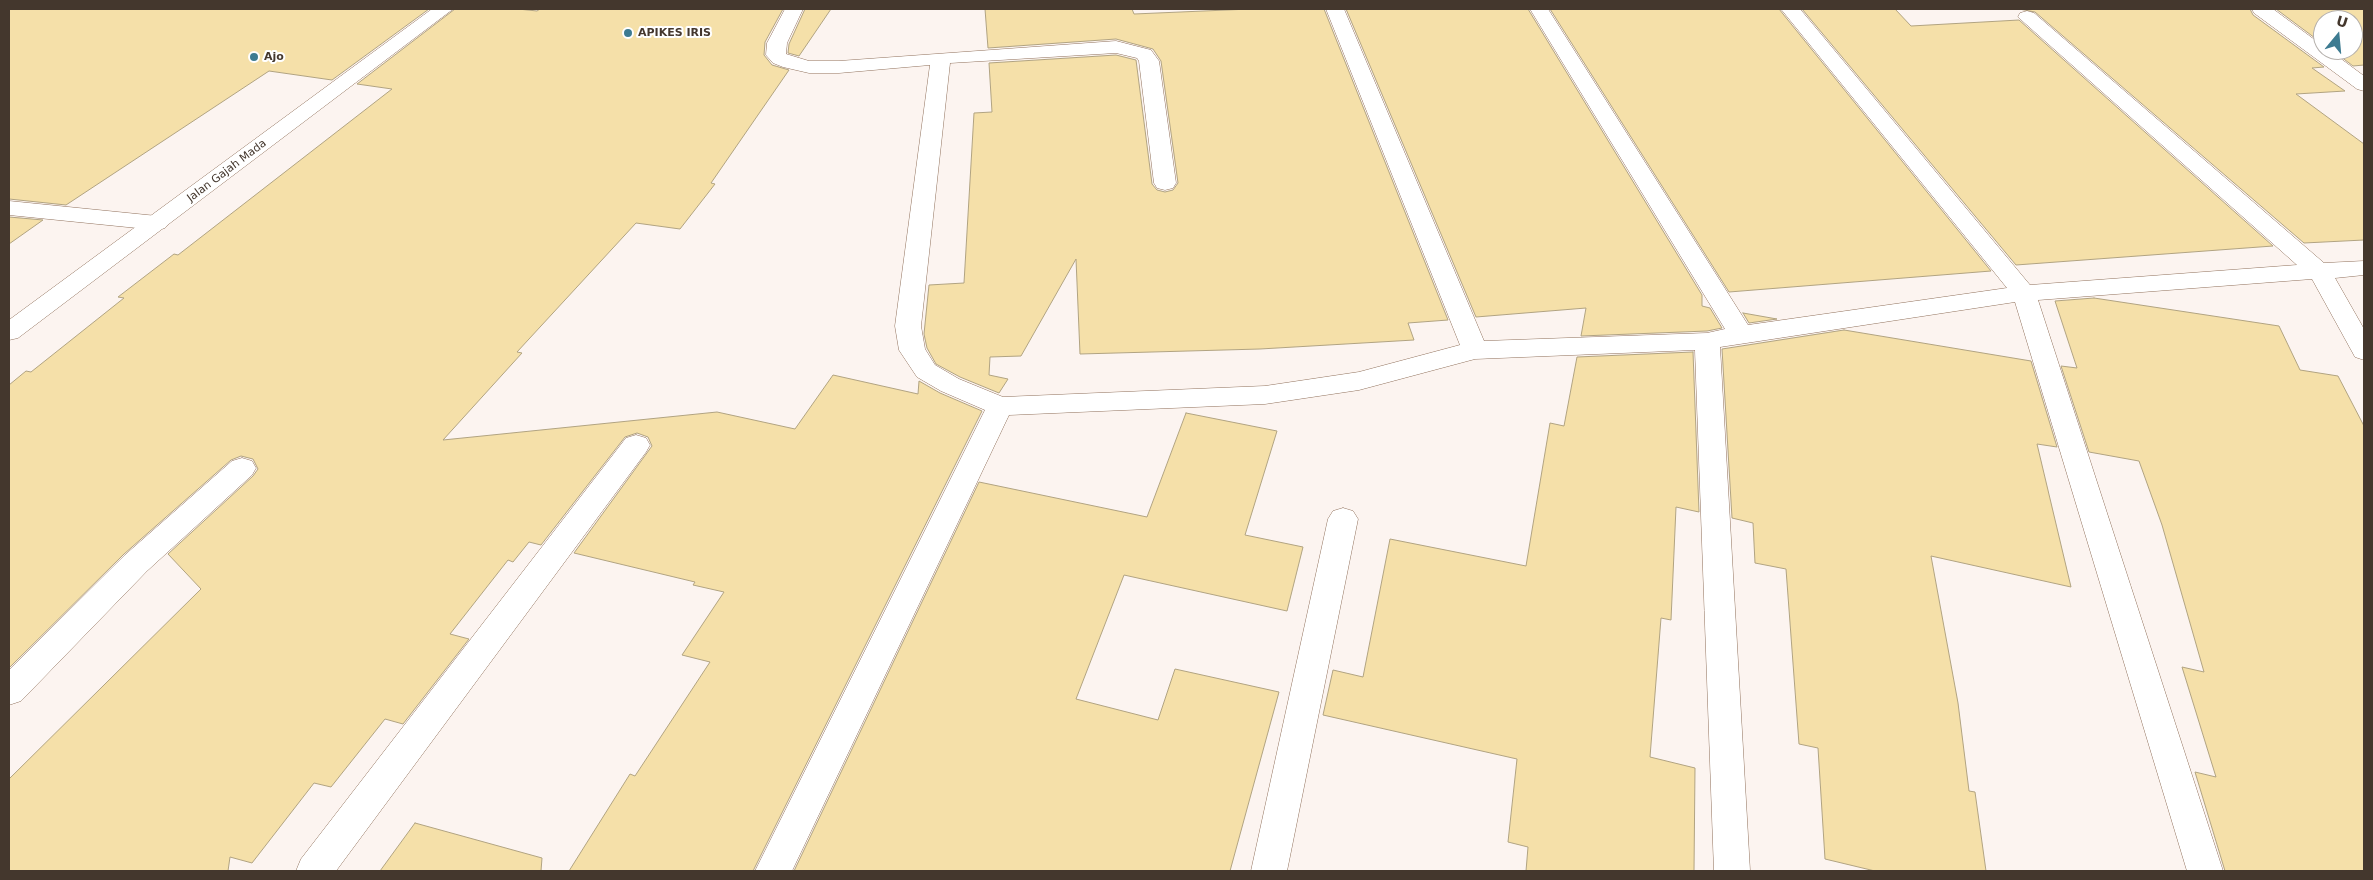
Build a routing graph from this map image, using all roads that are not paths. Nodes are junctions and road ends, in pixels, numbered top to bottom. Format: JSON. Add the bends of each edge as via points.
{"nodes":[{"id":1,"x":444,"y":9,"type":"edge"},
{"id":2,"x":794,"y":9,"type":"edge"},
{"id":3,"x":1335,"y":9,"type":"edge"},
{"id":4,"x":1539,"y":9,"type":"edge"},
{"id":5,"x":1790,"y":9,"type":"edge"},
{"id":6,"x":2261,"y":9,"type":"edge"},
{"id":7,"x":2027,"y":17,"type":"dead end"},
{"id":8,"x":941,"y":58,"type":"junction"},
{"id":9,"x":2364,"y":84,"type":"edge"},
{"id":10,"x":1165,"y":183,"type":"dead end"},
{"id":11,"x":9,"y":208,"type":"edge"},
{"id":12,"x":157,"y":223,"type":"junction"},
{"id":13,"x":2364,"y":268,"type":"edge"},
{"id":14,"x":2320,"y":273,"type":"junction"},
{"id":15,"x":2024,"y":293,"type":"junction"},
{"id":16,"x":9,"y":332,"type":"edge"},
{"id":17,"x":1742,"y":334,"type":"junction"},
{"id":18,"x":1707,"y":341,"type":"junction"},
{"id":19,"x":1475,"y":350,"type":"junction"},
{"id":20,"x":2364,"y":351,"type":"edge"},
{"id":21,"x":1000,"y":406,"type":"junction"},
{"id":22,"x":636,"y":444,"type":"dead end"},
{"id":23,"x":242,"y":468,"type":"dead end"},
{"id":24,"x":1344,"y":519,"type":"dead end"},
{"id":25,"x":9,"y":691,"type":"edge"},
{"id":26,"x":314,"y":871,"type":"edge"},
{"id":27,"x":772,"y":871,"type":"edge"},
{"id":28,"x":1269,"y":871,"type":"edge"},
{"id":29,"x":1732,"y":871,"type":"edge"},
{"id":30,"x":2205,"y":871,"type":"edge"}],
"edges":[{"from":1,"to":12,"type":"street","name":"Jalan Gajah Mada"},
{"from":2,"to":8,"type":"street","via":[[777,43],[776,55],[790,63],[839,67]]},
{"from":3,"to":19,"type":"street"},
{"from":4,"to":17,"type":"street"},
{"from":5,"to":15,"type":"street"},
{"from":6,"to":9,"type":"street"},
{"from":7,"to":14,"type":"street"},
{"from":8,"to":10,"type":"street","via":[[1116,46],[1144,54],[1149,61]]},
{"from":8,"to":21,"type":"street","via":[[908,326],[912,350],[926,371]]},
{"from":11,"to":12,"type":"street"},
{"from":12,"to":16,"type":"street","name":"Jalan Gajah Mada"},
{"from":13,"to":14,"type":"street"},
{"from":14,"to":15,"type":"street"},
{"from":14,"to":20,"type":"street"},
{"from":15,"to":17,"type":"street"},
{"from":15,"to":30,"type":"street"},
{"from":17,"to":18,"type":"street"},
{"from":18,"to":19,"type":"street"},
{"from":18,"to":29,"type":"street"},
{"from":19,"to":21,"type":"street","via":[[1359,381],[1302,391]]},
{"from":21,"to":27,"type":"street"},
{"from":22,"to":26,"type":"street"},
{"from":23,"to":25,"type":"street","via":[[136,563]]},
{"from":24,"to":28,"type":"street"}]}
